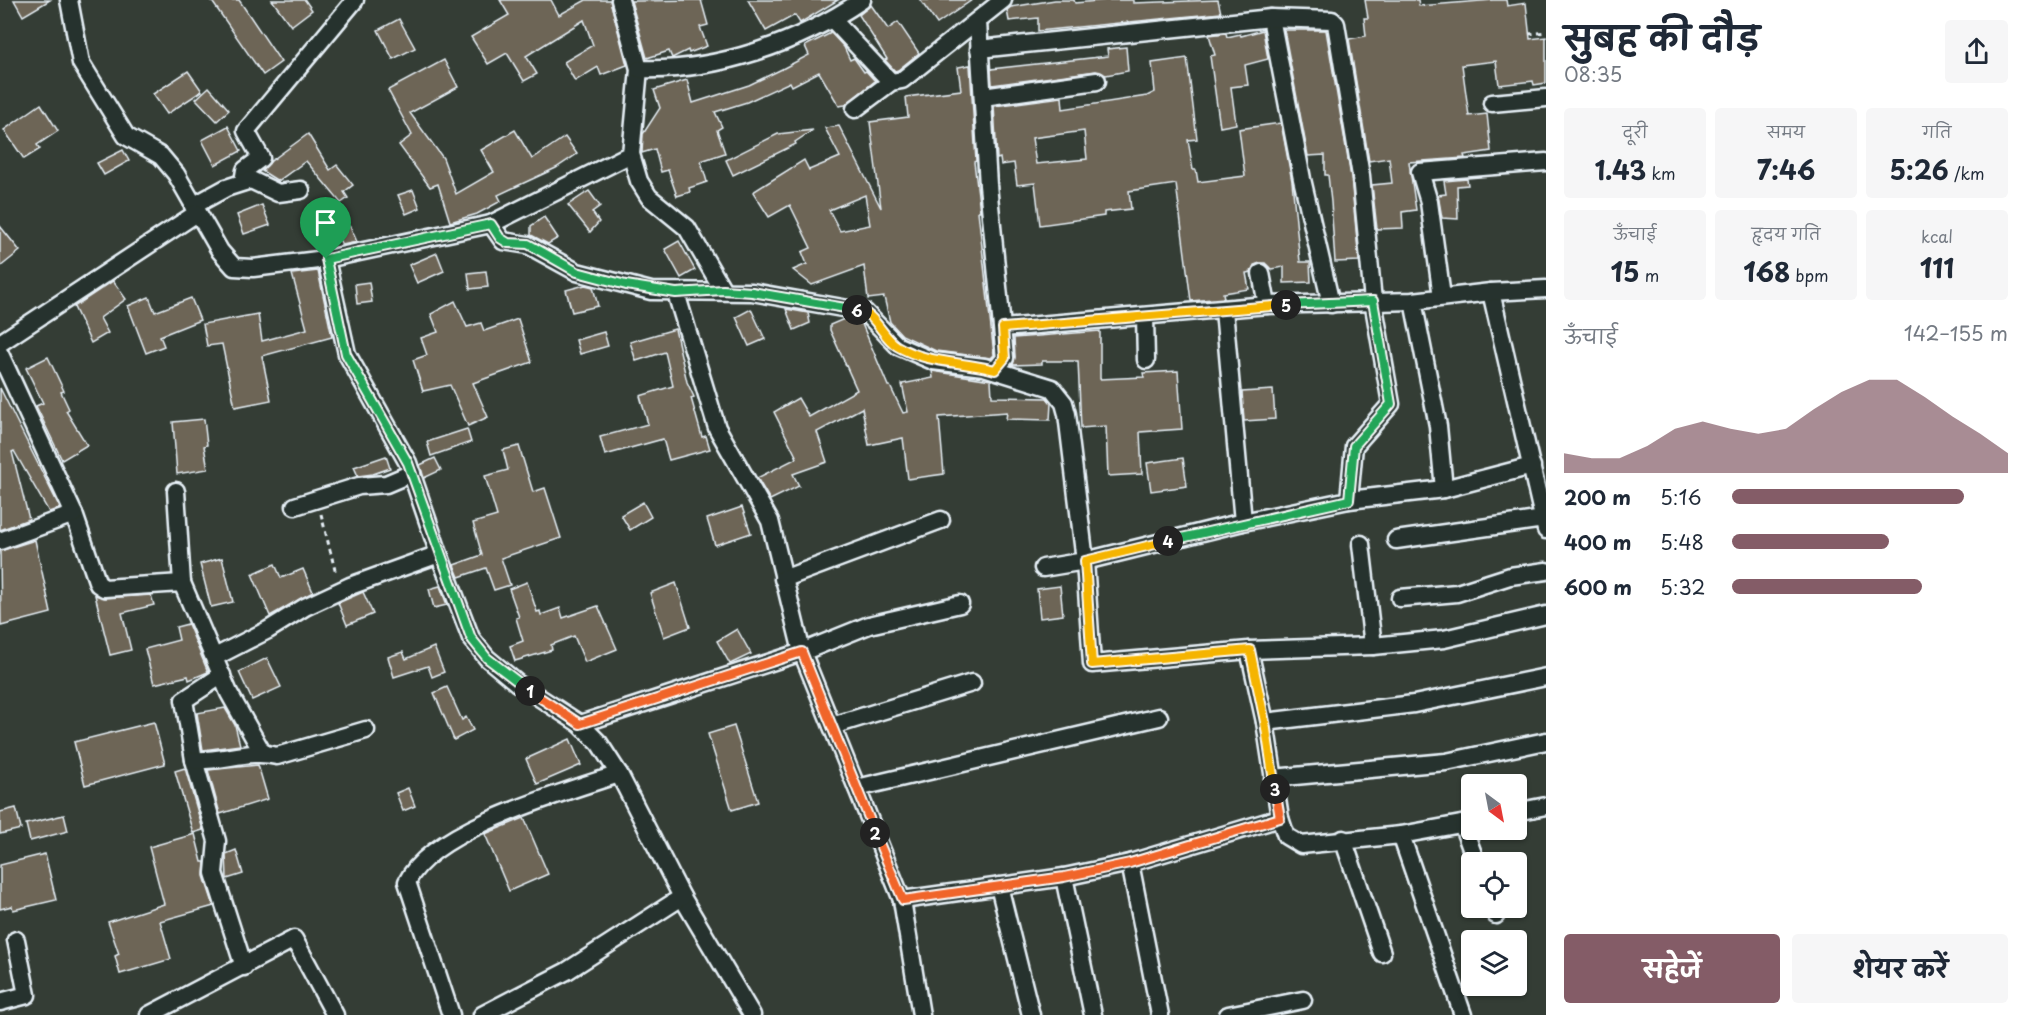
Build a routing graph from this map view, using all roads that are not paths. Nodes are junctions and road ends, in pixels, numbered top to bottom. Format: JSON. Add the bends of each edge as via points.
{"nodes":[{"id":1,"x":69,"y":0,"type":"edge"},
{"id":2,"x":355,"y":0,"type":"edge"},
{"id":3,"x":620,"y":0,"type":"edge"},
{"id":4,"x":862,"y":0,"type":"edge"},
{"id":5,"x":1003,"y":0,"type":"edge"},
{"id":6,"x":1271,"y":18,"type":"junction"},
{"id":7,"x":833,"y":20,"type":"junction"},
{"id":8,"x":978,"y":22,"type":"junction"},
{"id":9,"x":979,"y":49,"type":"junction"},
{"id":10,"x":639,"y":69,"type":"junction"},
{"id":11,"x":1098,"y":81,"type":"dead end"},
{"id":12,"x":891,"y":82,"type":"junction"},
{"id":13,"x":983,"y":97,"type":"junction"},
{"id":14,"x":1546,"y":98,"type":"edge"},
{"id":15,"x":1492,"y":103,"type":"dead end"},
{"id":16,"x":855,"y":109,"type":"dead end"},
{"id":17,"x":632,"y":154,"type":"junction"},
{"id":18,"x":1546,"y":162,"type":"edge"},
{"id":19,"x":243,"y":182,"type":"junction"},
{"id":20,"x":301,"y":190,"type":"dead end"},
{"id":21,"x":195,"y":210,"type":"junction"},
{"id":22,"x":491,"y":224,"type":"junction"},
{"id":23,"x":326,"y":259,"type":"junction"},
{"id":24,"x":1261,"y":273,"type":"dead end"},
{"id":25,"x":1546,"y":289,"type":"edge"},
{"id":26,"x":723,"y":290,"type":"junction"},
{"id":27,"x":1491,"y":291,"type":"junction"},
{"id":28,"x":676,"y":293,"type":"junction"},
{"id":29,"x":1442,"y":297,"type":"junction"},
{"id":30,"x":1373,"y":301,"type":"junction"},
{"id":31,"x":1413,"y":301,"type":"junction"},
{"id":32,"x":1331,"y":304,"type":"junction"},
{"id":33,"x":1267,"y":305,"type":"junction"},
{"id":34,"x":1224,"y":310,"type":"junction"},
{"id":35,"x":1145,"y":317,"type":"junction"},
{"id":36,"x":1003,"y":328,"type":"junction"},
{"id":37,"x":0,"y":343,"type":"edge"},
{"id":38,"x":0,"y":354,"type":"edge"},
{"id":39,"x":1146,"y":360,"type":"dead end"},
{"id":40,"x":995,"y":370,"type":"junction"},
{"id":41,"x":1532,"y":466,"type":"junction"},
{"id":42,"x":412,"y":473,"type":"junction"},
{"id":43,"x":1444,"y":489,"type":"junction"},
{"id":44,"x":176,"y":491,"type":"dead end"},
{"id":45,"x":1541,"y":491,"type":"edge"},
{"id":46,"x":1349,"y":500,"type":"junction"},
{"id":47,"x":295,"y":506,"type":"dead end"},
{"id":48,"x":74,"y":514,"type":"junction"},
{"id":49,"x":941,"y":520,"type":"dead end"},
{"id":50,"x":1243,"y":522,"type":"junction"},
{"id":51,"x":1545,"y":525,"type":"edge"},
{"id":52,"x":1395,"y":540,"type":"dead end"},
{"id":53,"x":0,"y":541,"type":"edge"},
{"id":54,"x":1361,"y":544,"type":"dead end"},
{"id":55,"x":439,"y":554,"type":"junction"},
{"id":56,"x":1085,"y":561,"type":"junction"},
{"id":57,"x":1043,"y":568,"type":"dead end"},
{"id":58,"x":1546,"y":571,"type":"edge"},
{"id":59,"x":783,"y":579,"type":"junction"},
{"id":60,"x":182,"y":583,"type":"junction"},
{"id":61,"x":1400,"y":598,"type":"dead end"},
{"id":62,"x":960,"y":604,"type":"dead end"},
{"id":63,"x":1546,"y":615,"type":"edge"},
{"id":64,"x":1373,"y":646,"type":"junction"},
{"id":65,"x":1250,"y":650,"type":"junction"},
{"id":66,"x":802,"y":652,"type":"junction"},
{"id":67,"x":214,"y":657,"type":"junction"},
{"id":68,"x":222,"y":675,"type":"junction"},
{"id":69,"x":1546,"y":677,"type":"edge"},
{"id":70,"x":972,"y":683,"type":"dead end"},
{"id":71,"x":1159,"y":717,"type":"dead end"},
{"id":72,"x":1265,"y":722,"type":"junction"},
{"id":73,"x":580,"y":724,"type":"junction"},
{"id":74,"x":832,"y":726,"type":"junction"},
{"id":75,"x":366,"y":730,"type":"dead end"},
{"id":76,"x":1546,"y":741,"type":"edge"},
{"id":77,"x":262,"y":752,"type":"junction"},
{"id":78,"x":194,"y":760,"type":"junction"},
{"id":79,"x":620,"y":774,"type":"junction"},
{"id":80,"x":1273,"y":778,"type":"junction"},
{"id":81,"x":857,"y":788,"type":"junction"},
{"id":82,"x":1546,"y":806,"type":"edge"},
{"id":83,"x":1527,"y":810,"type":"edge"},
{"id":84,"x":1280,"y":818,"type":"junction"},
{"id":85,"x":1461,"y":824,"type":"edge"},
{"id":86,"x":1401,"y":836,"type":"junction"},
{"id":87,"x":1343,"y":839,"type":"junction"},
{"id":88,"x":1130,"y":863,"type":"junction"},
{"id":89,"x":1064,"y":877,"type":"junction"},
{"id":90,"x":999,"y":886,"type":"junction"},
{"id":91,"x":682,"y":897,"type":"junction"},
{"id":92,"x":903,"y":900,"type":"junction"},
{"id":93,"x":16,"y":940,"type":"dead end"},
{"id":94,"x":1382,"y":953,"type":"dead end"},
{"id":95,"x":244,"y":967,"type":"junction"},
{"id":96,"x":1303,"y":1000,"type":"dead end"},
{"id":97,"x":0,"y":1002,"type":"edge"},
{"id":98,"x":149,"y":1015,"type":"edge"},
{"id":99,"x":335,"y":1015,"type":"edge"},
{"id":100,"x":451,"y":1015,"type":"edge"},
{"id":101,"x":482,"y":1015,"type":"edge"},
{"id":102,"x":752,"y":1015,"type":"edge"},
{"id":103,"x":921,"y":1015,"type":"edge"},
{"id":104,"x":1031,"y":1015,"type":"edge"},
{"id":105,"x":1093,"y":1015,"type":"edge"},
{"id":106,"x":1160,"y":1015,"type":"edge"},
{"id":107,"x":1228,"y":1015,"type":"edge"},
{"id":108,"x":1463,"y":1015,"type":"edge"}],
"edges":[{"from":1,"to":21,"type":"street","via":[[81,63],[126,136],[161,156],[176,174]]},
{"from":2,"to":19,"type":"street","via":[[246,131],[261,158],[245,170]]},
{"from":3,"to":10,"type":"street"},
{"from":4,"to":7,"type":"street"},
{"from":5,"to":8,"type":"street"},
{"from":6,"to":9,"type":"street"},
{"from":6,"to":30,"type":"street","via":[[1326,18],[1336,24],[1361,176]]},
{"from":6,"to":32,"type":"street"},
{"from":7,"to":10,"type":"street","via":[[725,60],[664,70]]},
{"from":7,"to":12,"type":"street"},
{"from":8,"to":9,"type":"street"},
{"from":8,"to":12,"type":"street","via":[[902,80]]},
{"from":9,"to":13,"type":"street"},
{"from":10,"to":17,"type":"street"},
{"from":11,"to":13,"type":"street"},
{"from":12,"to":16,"type":"street"},
{"from":13,"to":36,"type":"street"},
{"from":14,"to":15,"type":"street"},
{"from":17,"to":22,"type":"street","via":[[619,157]]},
{"from":17,"to":26,"type":"street","via":[[644,189],[687,228]]},
{"from":18,"to":29,"type":"street","via":[[1420,172],[1429,202]]},
{"from":19,"to":20,"type":"street","via":[[251,180],[278,193]]},
{"from":19,"to":21,"type":"street","via":[[225,188]]},
{"from":21,"to":23,"type":"street","via":[[234,267]]},
{"from":21,"to":37,"type":"street"},
{"from":22,"to":23,"type":"street"},
{"from":22,"to":28,"type":"street","via":[[503,241],[528,244],[577,272],[651,291]]},
{"from":23,"to":42,"type":"street","via":[[346,354]]},
{"from":24,"to":33,"type":"street"},
{"from":25,"to":27,"type":"street"},
{"from":26,"to":28,"type":"street"},
{"from":26,"to":40,"type":"street","via":[[865,312],[898,346],[933,361]]},
{"from":27,"to":29,"type":"street"},
{"from":27,"to":41,"type":"street"},
{"from":28,"to":59,"type":"street","via":[[717,428],[770,520]]},
{"from":29,"to":31,"type":"street"},
{"from":30,"to":31,"type":"street"},
{"from":30,"to":32,"type":"street"},
{"from":30,"to":46,"type":"street","via":[[1391,404],[1354,446]]},
{"from":31,"to":43,"type":"street","via":[[1438,426]]},
{"from":32,"to":33,"type":"street"},
{"from":33,"to":34,"type":"street"},
{"from":34,"to":35,"type":"street"},
{"from":34,"to":50,"type":"street"},
{"from":35,"to":36,"type":"street"},
{"from":35,"to":39,"type":"street"},
{"from":36,"to":40,"type":"street","via":[[1005,358]]},
{"from":38,"to":48,"type":"street"},
{"from":40,"to":56,"type":"street","via":[[1052,388],[1064,403]]},
{"from":41,"to":43,"type":"street"},
{"from":41,"to":45,"type":"street"},
{"from":42,"to":47,"type":"street","via":[[386,484],[359,486]]},
{"from":42,"to":55,"type":"street"},
{"from":43,"to":46,"type":"street"},
{"from":44,"to":60,"type":"street"},
{"from":45,"to":51,"type":"street"},
{"from":46,"to":50,"type":"street"},
{"from":48,"to":53,"type":"street"},
{"from":48,"to":60,"type":"street","via":[[100,587]]},
{"from":49,"to":59,"type":"street"},
{"from":50,"to":56,"type":"street"},
{"from":51,"to":52,"type":"street"},
{"from":54,"to":64,"type":"street"},
{"from":55,"to":67,"type":"street","via":[[341,590]]},
{"from":55,"to":73,"type":"street","via":[[471,638],[487,658],[517,683]]},
{"from":56,"to":57,"type":"street"},
{"from":56,"to":65,"type":"street","via":[[1092,664]]},
{"from":58,"to":61,"type":"street","via":[[1510,576],[1457,593]]},
{"from":59,"to":66,"type":"street"},
{"from":60,"to":67,"type":"street"},
{"from":62,"to":66,"type":"street","via":[[869,625]]},
{"from":63,"to":64,"type":"street","via":[[1444,639]]},
{"from":64,"to":65,"type":"street"},
{"from":65,"to":72,"type":"street"},
{"from":66,"to":73,"type":"street"},
{"from":66,"to":74,"type":"street"},
{"from":67,"to":68,"type":"street"},
{"from":68,"to":77,"type":"street"},
{"from":68,"to":78,"type":"street","via":[[184,700]]},
{"from":69,"to":72,"type":"street","via":[[1414,704]]},
{"from":70,"to":74,"type":"street"},
{"from":71,"to":81,"type":"street"},
{"from":72,"to":80,"type":"street"},
{"from":73,"to":79,"type":"street"},
{"from":74,"to":81,"type":"street"},
{"from":75,"to":77,"type":"street","via":[[277,756]]},
{"from":76,"to":80,"type":"street","via":[[1446,762]]},
{"from":77,"to":78,"type":"street"},
{"from":78,"to":95,"type":"street","via":[[217,841],[214,873]]},
{"from":79,"to":91,"type":"street"},
{"from":79,"to":100,"type":"street","via":[[487,822],[430,855],[412,872],[407,882]]},
{"from":80,"to":84,"type":"street"},
{"from":81,"to":92,"type":"street"},
{"from":82,"to":83,"type":"street"},
{"from":84,"to":87,"type":"street","via":[[1286,836],[1301,845]]},
{"from":84,"to":88,"type":"street"},
{"from":85,"to":86,"type":"street"},
{"from":86,"to":87,"type":"street"},
{"from":86,"to":108,"type":"street"},
{"from":87,"to":94,"type":"street"},
{"from":88,"to":89,"type":"street"},
{"from":88,"to":106,"type":"street"},
{"from":89,"to":90,"type":"street"},
{"from":89,"to":105,"type":"street"},
{"from":90,"to":92,"type":"street"},
{"from":90,"to":104,"type":"street"},
{"from":91,"to":101,"type":"street","via":[[567,971]]},
{"from":91,"to":102,"type":"street"},
{"from":92,"to":103,"type":"street"},
{"from":93,"to":97,"type":"street","via":[[27,995]]},
{"from":95,"to":98,"type":"street"},
{"from":95,"to":99,"type":"street","via":[[294,939]]},
{"from":96,"to":107,"type":"street"}]}
